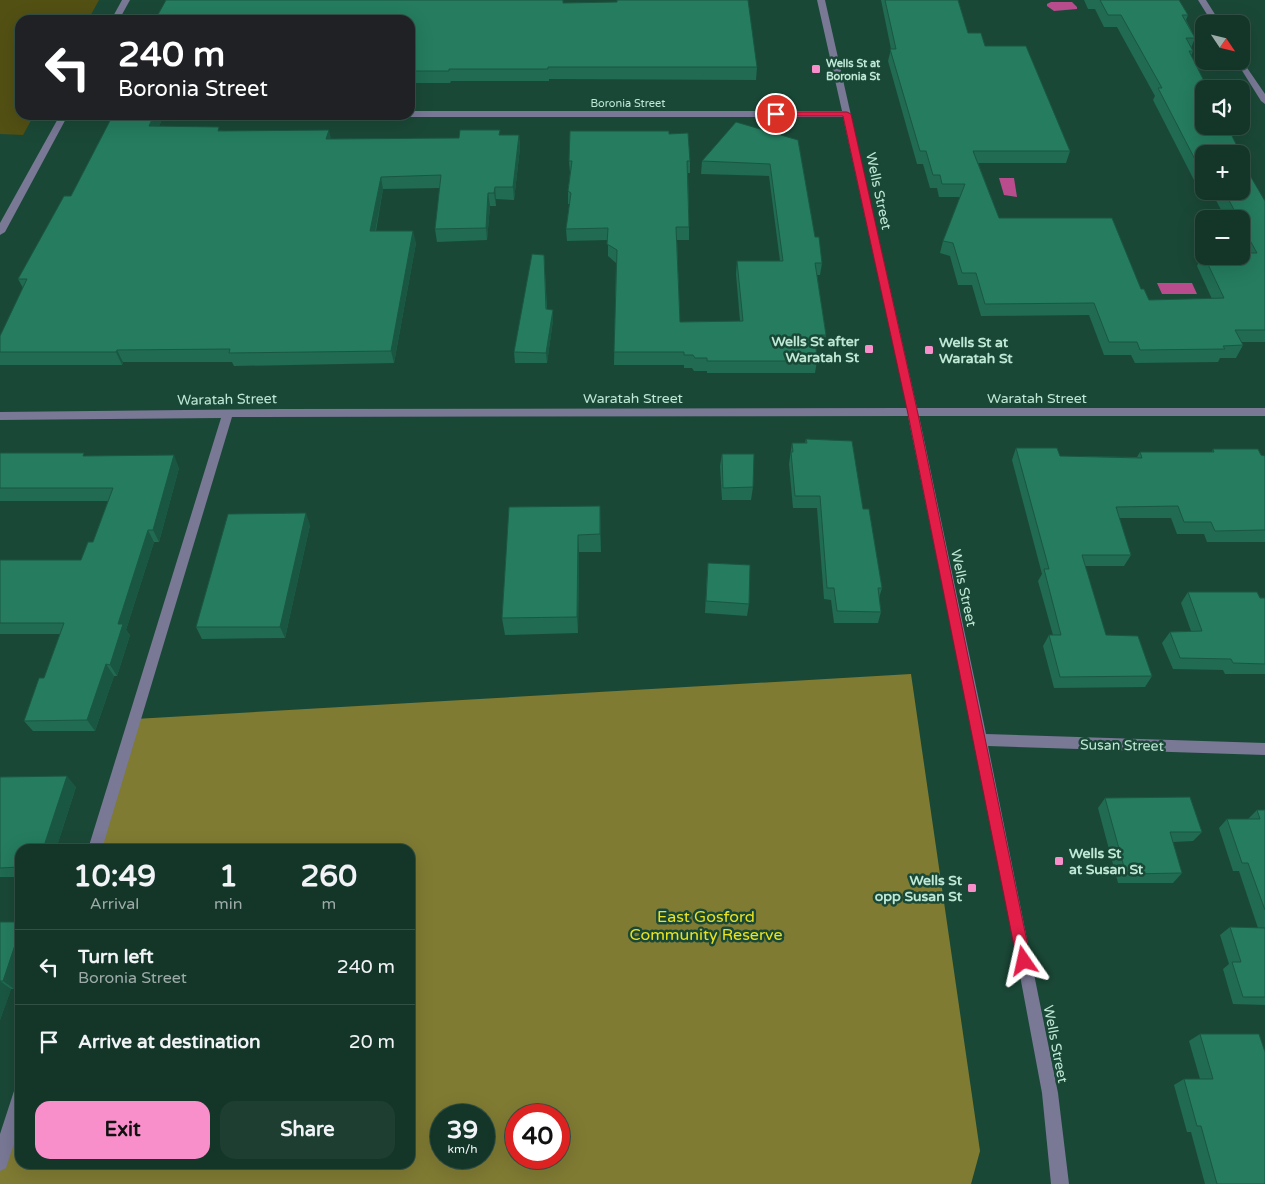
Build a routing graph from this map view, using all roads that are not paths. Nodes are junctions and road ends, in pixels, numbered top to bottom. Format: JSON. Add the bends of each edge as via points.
{"nodes":[{"id":1,"x":126,"y":0,"type":"edge"},
{"id":2,"x":821,"y":0,"type":"edge"},
{"id":3,"x":1202,"y":0,"type":"edge"},
{"id":4,"x":118,"y":15,"type":"edge"},
{"id":5,"x":1211,"y":15,"type":"edge"},
{"id":6,"x":1246,"y":70,"type":"edge"},
{"id":7,"x":1265,"y":101,"type":"edge"},
{"id":8,"x":415,"y":114,"type":"edge"},
{"id":9,"x":847,"y":114,"type":"junction"},
{"id":10,"x":61,"y":120,"type":"edge"},
{"id":11,"x":0,"y":232,"type":"edge"},
{"id":12,"x":1265,"y":412,"type":"edge"},
{"id":13,"x":228,"y":414,"type":"junction"},
{"id":14,"x":913,"y":414,"type":"junction"},
{"id":15,"x":0,"y":416,"type":"edge"},
{"id":16,"x":979,"y":740,"type":"junction"},
{"id":17,"x":1265,"y":749,"type":"edge"},
{"id":18,"x":97,"y":844,"type":"edge"},
{"id":19,"x":15,"y":1113,"type":"edge"},
{"id":20,"x":0,"y":1162,"type":"edge"},
{"id":21,"x":1060,"y":1184,"type":"edge"}],
"edges":[{"from":1,"to":4,"type":"street"},
{"from":2,"to":9,"type":"street","name":"Wells Street"},
{"from":3,"to":5,"type":"street"},
{"from":6,"to":7,"type":"street"},
{"from":8,"to":9,"type":"street","name":"Boronia Street"},
{"from":9,"to":14,"type":"street","name":"Wells Street"},
{"from":10,"to":11,"type":"street"},
{"from":12,"to":14,"type":"street","name":"Waratah Street"},
{"from":13,"to":14,"type":"street","name":"Waratah Street"},
{"from":13,"to":15,"type":"street","name":"Waratah Street"},
{"from":13,"to":18,"type":"street"},
{"from":14,"to":16,"type":"street","name":"Wells Street"},
{"from":16,"to":17,"type":"street","name":"Susan Street"},
{"from":16,"to":21,"type":"street","name":"Wells Street","via":[[1050,1093]]},
{"from":19,"to":20,"type":"street"}]}
